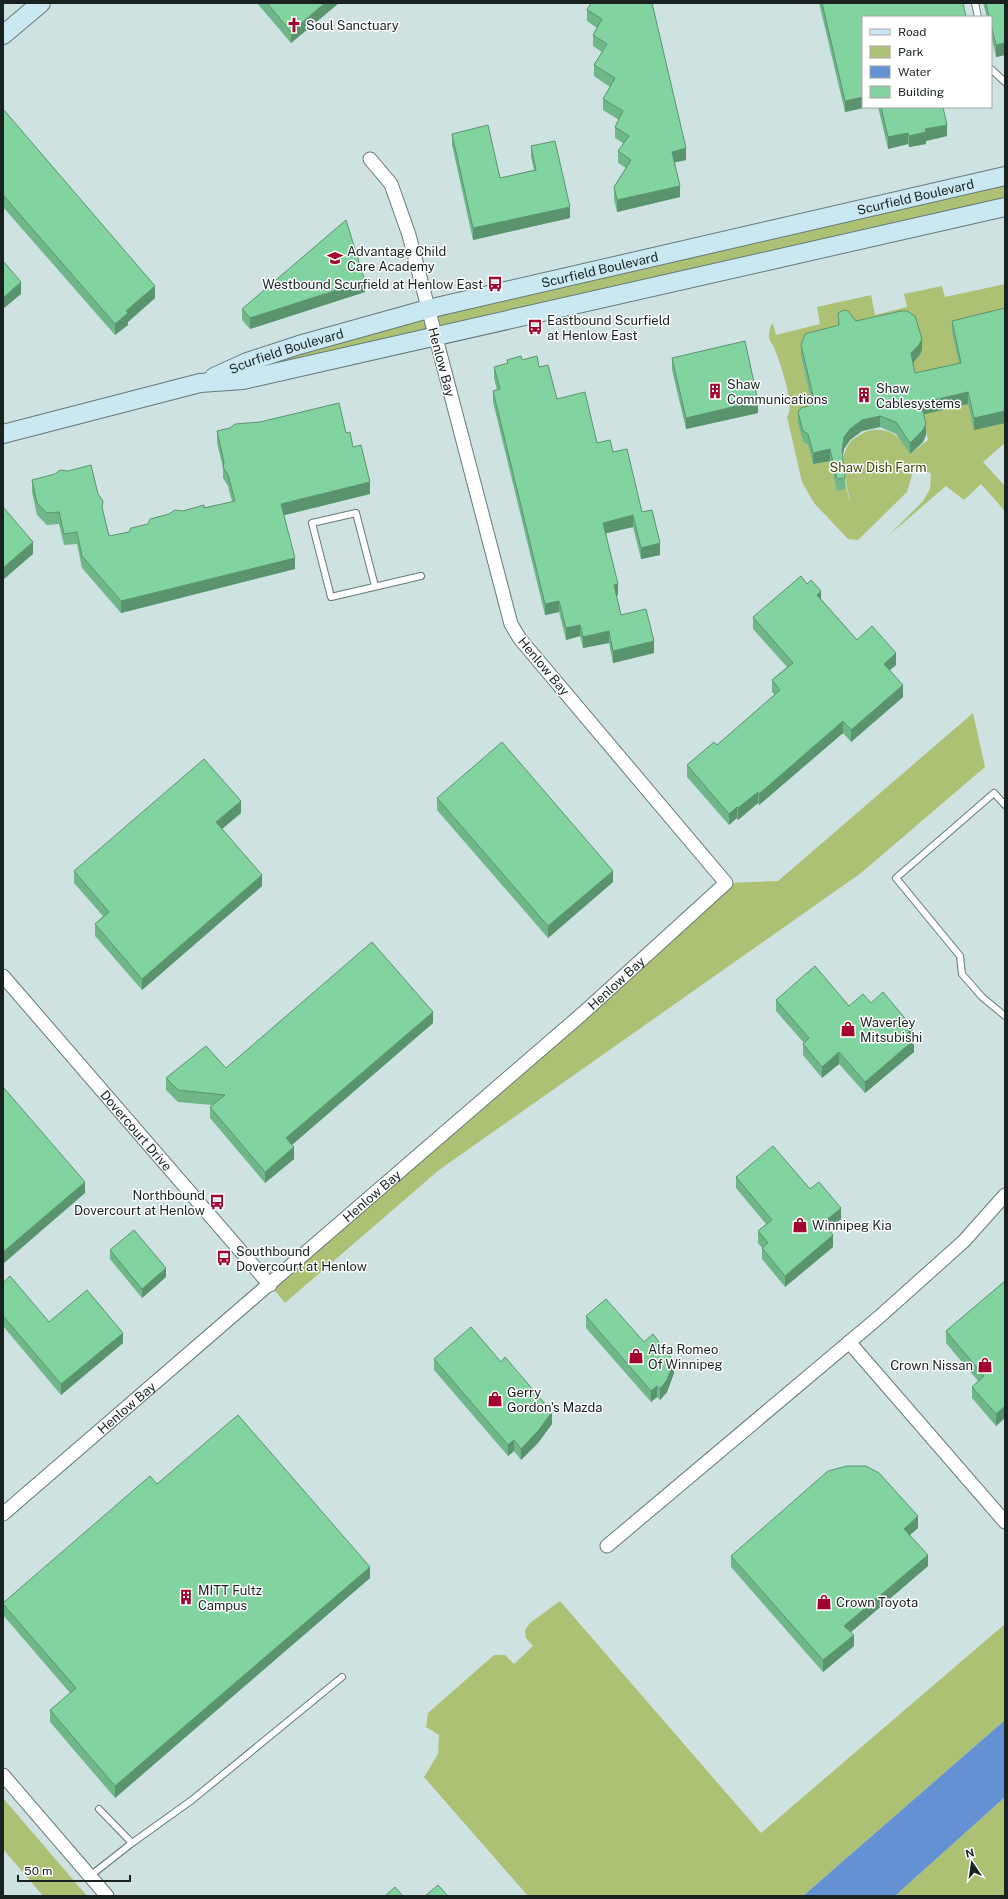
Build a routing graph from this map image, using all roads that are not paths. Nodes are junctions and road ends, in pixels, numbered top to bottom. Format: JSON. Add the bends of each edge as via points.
{"nodes":[{"id":1,"x":41,"y":3,"type":"edge"},
{"id":2,"x":975,"y":3,"type":"edge"},
{"id":3,"x":978,"y":16,"type":"edge"},
{"id":4,"x":3,"y":35,"type":"edge"},
{"id":5,"x":992,"y":70,"type":"edge"},
{"id":6,"x":1005,"y":82,"type":"edge"},
{"id":7,"x":370,"y":159,"type":"dead end"},
{"id":8,"x":1005,"y":176,"type":"edge"},
{"id":9,"x":1005,"y":207,"type":"edge"},
{"id":10,"x":428,"y":309,"type":"junction"},
{"id":11,"x":436,"y":337,"type":"junction"},
{"id":12,"x":200,"y":383,"type":"junction"},
{"id":13,"x":3,"y":434,"type":"edge"},
{"id":14,"x":421,"y":576,"type":"dead end"},
{"id":15,"x":375,"y":586,"type":"junction"},
{"id":16,"x":1005,"y":805,"type":"edge"},
{"id":17,"x":3,"y":976,"type":"edge"},
{"id":18,"x":1004,"y":1012,"type":"edge"},
{"id":19,"x":1005,"y":1195,"type":"edge"},
{"id":20,"x":270,"y":1285,"type":"junction"},
{"id":21,"x":849,"y":1342,"type":"junction"},
{"id":22,"x":3,"y":1514,"type":"edge"},
{"id":23,"x":1005,"y":1522,"type":"edge"},
{"id":24,"x":607,"y":1546,"type":"dead end"},
{"id":25,"x":342,"y":1677,"type":"dead end"},
{"id":26,"x":3,"y":1775,"type":"edge"},
{"id":27,"x":99,"y":1809,"type":"dead end"},
{"id":28,"x":132,"y":1843,"type":"junction"},
{"id":29,"x":90,"y":1876,"type":"junction"},
{"id":30,"x":107,"y":1896,"type":"edge"}],
"edges":[{"from":1,"to":4,"type":"street"},
{"from":2,"to":3,"type":"lane"},
{"from":5,"to":6,"type":"lane"},
{"from":7,"to":10,"type":"street","name":"Henlow Bay","via":[[391,184],[409,235]]},
{"from":8,"to":10,"type":"street","name":"Scurfield Boulevard"},
{"from":9,"to":11,"type":"street","name":"Scurfield Boulevard"},
{"from":10,"to":11,"type":"street","name":"Henlow Bay"},
{"from":10,"to":12,"type":"street","name":"Scurfield Boulevard","via":[[299,345],[247,362]]},
{"from":11,"to":12,"type":"street","name":"Scurfield Boulevard","via":[[243,380]]},
{"from":11,"to":20,"type":"street","name":"Henlow Bay","via":[[511,624],[520,639],[726,883],[582,1014]]},
{"from":12,"to":13,"type":"street","name":"Scurfield Boulevard"},
{"from":14,"to":15,"type":"lane"},
{"from":15,"to":15,"type":"lane","via":[[331,597],[312,524],[356,513]]},
{"from":16,"to":18,"type":"lane","via":[[994,793],[896,878],[960,956],[962,974],[982,997]]},
{"from":17,"to":20,"type":"street","name":"Dovercourt Drive"},
{"from":19,"to":21,"type":"street","via":[[964,1241]]},
{"from":20,"to":22,"type":"street","name":"Henlow Bay"},
{"from":21,"to":23,"type":"street"},
{"from":21,"to":24,"type":"street"},
{"from":25,"to":28,"type":"lane","via":[[192,1800]]},
{"from":26,"to":29,"type":"street"},
{"from":27,"to":28,"type":"lane"},
{"from":28,"to":29,"type":"lane"},
{"from":29,"to":30,"type":"street"}]}
